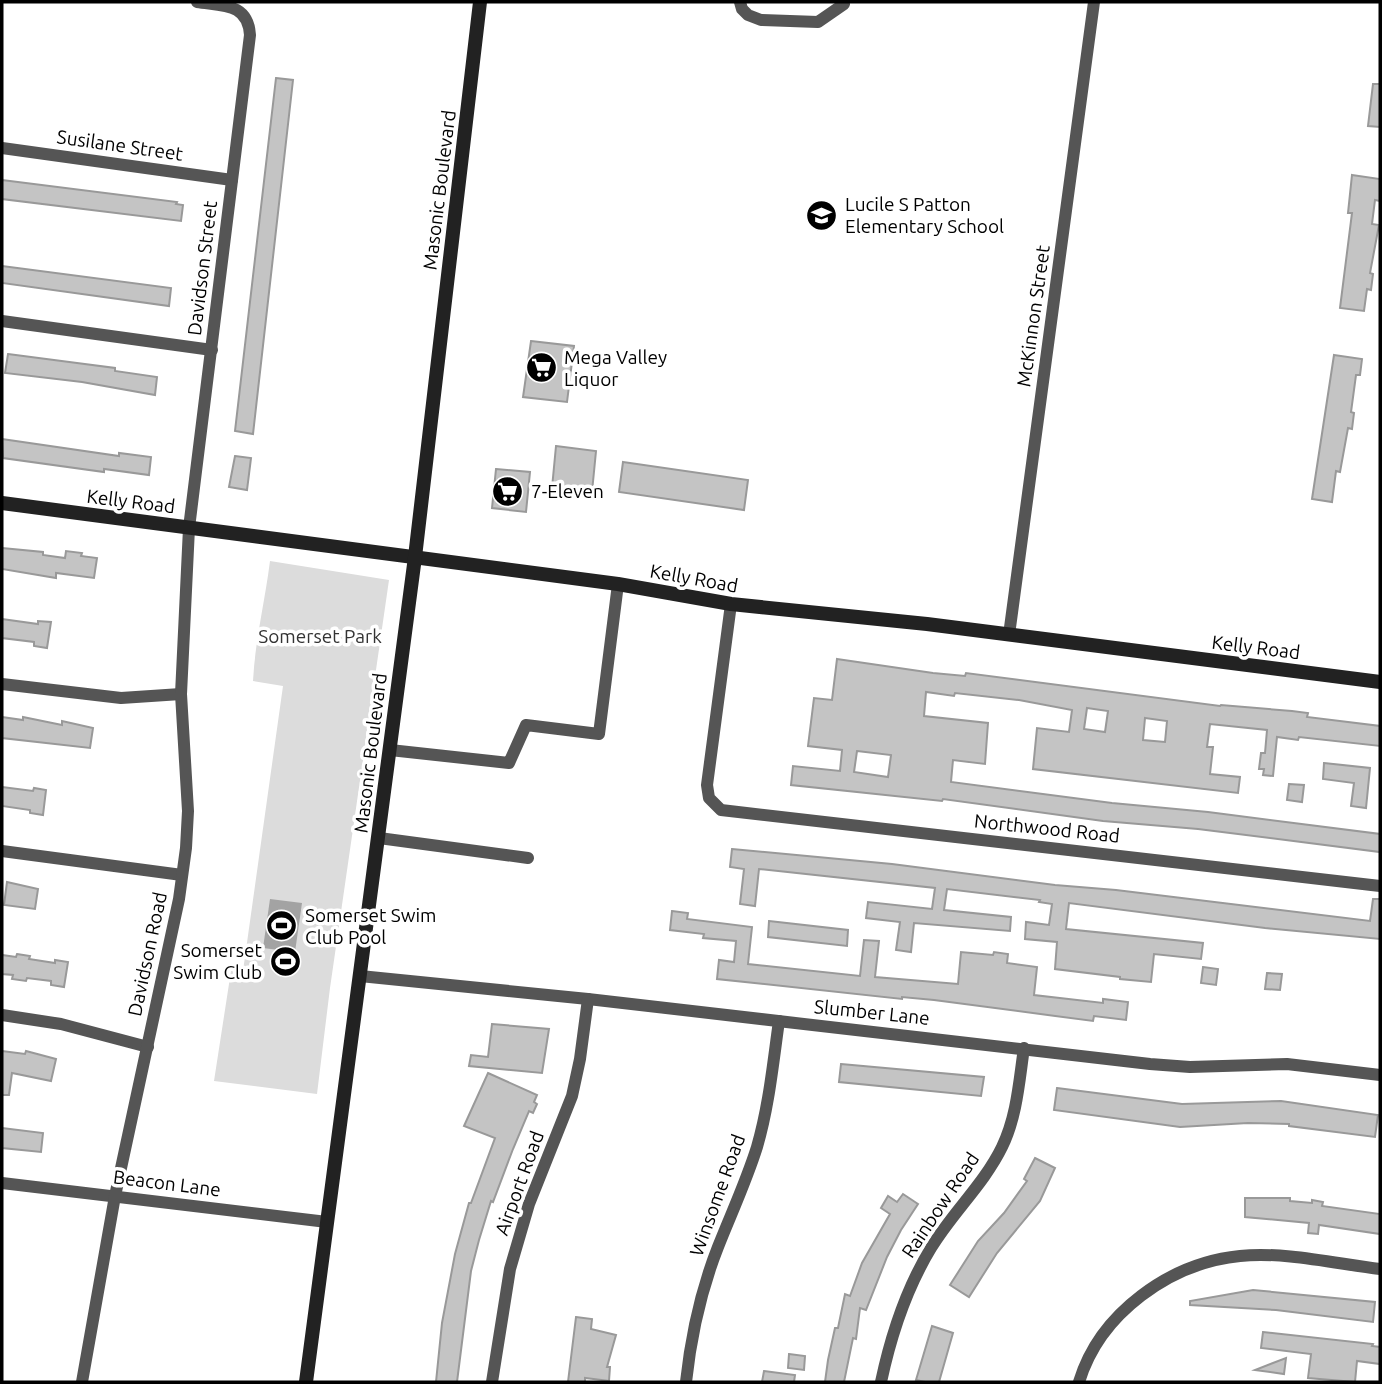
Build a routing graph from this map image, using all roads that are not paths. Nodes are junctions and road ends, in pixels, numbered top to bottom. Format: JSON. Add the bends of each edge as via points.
{"nodes":[{"id":1,"x":197,"y":2,"type":"edge"},
{"id":2,"x":480,"y":2,"type":"edge"},
{"id":3,"x":740,"y":2,"type":"edge"},
{"id":4,"x":1094,"y":2,"type":"edge"},
{"id":5,"x":844,"y":4,"type":"dead end"},
{"id":6,"x":2,"y":148,"type":"edge"},
{"id":7,"x":232,"y":180,"type":"junction"},
{"id":8,"x":2,"y":321,"type":"edge"},
{"id":9,"x":212,"y":350,"type":"junction"},
{"id":10,"x":2,"y":503,"type":"edge"},
{"id":11,"x":189,"y":528,"type":"junction"},
{"id":12,"x":415,"y":557,"type":"junction"},
{"id":13,"x":618,"y":584,"type":"junction"},
{"id":14,"x":731,"y":604,"type":"junction"},
{"id":15,"x":1009,"y":635,"type":"junction"},
{"id":16,"x":1380,"y":682,"type":"edge"},
{"id":17,"x":2,"y":684,"type":"edge"},
{"id":18,"x":181,"y":694,"type":"junction"},
{"id":19,"x":390,"y":750,"type":"junction"},
{"id":20,"x":379,"y":838,"type":"junction"},
{"id":21,"x":2,"y":852,"type":"edge"},
{"id":22,"x":528,"y":858,"type":"dead end"},
{"id":23,"x":182,"y":875,"type":"junction"},
{"id":24,"x":1380,"y":886,"type":"edge"},
{"id":25,"x":360,"y":976,"type":"junction"},
{"id":26,"x":588,"y":999,"type":"junction"},
{"id":27,"x":2,"y":1015,"type":"edge"},
{"id":28,"x":779,"y":1021,"type":"junction"},
{"id":29,"x":148,"y":1047,"type":"junction"},
{"id":30,"x":1024,"y":1048,"type":"junction"},
{"id":31,"x":1380,"y":1075,"type":"edge"},
{"id":32,"x":2,"y":1183,"type":"edge"},
{"id":33,"x":115,"y":1196,"type":"junction"},
{"id":34,"x":327,"y":1222,"type":"junction"},
{"id":35,"x":1380,"y":1269,"type":"edge"},
{"id":36,"x":82,"y":1382,"type":"edge"},
{"id":37,"x":306,"y":1382,"type":"edge"},
{"id":38,"x":492,"y":1382,"type":"edge"},
{"id":39,"x":685,"y":1382,"type":"edge"},
{"id":40,"x":881,"y":1382,"type":"edge"},
{"id":41,"x":1079,"y":1382,"type":"edge"}],
"edges":[{"from":1,"to":7,"type":"street","name":"Davidson Street","via":[[244,13],[250,35]]},
{"from":2,"to":12,"type":"street","name":"Masonic Boulevard"},
{"from":3,"to":5,"type":"street","via":[[748,15],[761,20],[818,22]]},
{"from":4,"to":15,"type":"street","name":"McKinnon Street"},
{"from":6,"to":7,"type":"street","name":"Susilane Street"},
{"from":7,"to":9,"type":"street","name":"Davidson Street"},
{"from":8,"to":9,"type":"street"},
{"from":9,"to":11,"type":"street","name":"Davidson Street"},
{"from":10,"to":11,"type":"street","name":"Kelly Road"},
{"from":11,"to":12,"type":"street","name":"Kelly Road"},
{"from":11,"to":18,"type":"street","name":"Davidson Road"},
{"from":12,"to":13,"type":"street","name":"Kelly Road"},
{"from":12,"to":19,"type":"street","name":"Masonic Boulevard"},
{"from":13,"to":14,"type":"street","name":"Kelly Road"},
{"from":13,"to":19,"type":"street","via":[[599,734],[526,725],[509,763]]},
{"from":14,"to":15,"type":"street","name":"Kelly Road"},
{"from":14,"to":24,"type":"street","name":"Northwood Road","via":[[707,785],[712,803],[728,811]]},
{"from":15,"to":16,"type":"street","name":"Kelly Road"},
{"from":17,"to":18,"type":"street","via":[[121,698]]},
{"from":18,"to":23,"type":"street","name":"Davidson Road","via":[[188,811]]},
{"from":19,"to":20,"type":"street","name":"Masonic Boulevard"},
{"from":20,"to":22,"type":"street"},
{"from":20,"to":25,"type":"street","name":"Masonic Boulevard"},
{"from":21,"to":23,"type":"street"},
{"from":23,"to":29,"type":"street","name":"Davidson Road"},
{"from":25,"to":26,"type":"street","name":"Slumber Lane"},
{"from":25,"to":34,"type":"street","name":"Masonic Boulevard"},
{"from":26,"to":28,"type":"street","name":"Slumber Lane"},
{"from":26,"to":38,"type":"street","name":"Airport Road","via":[[572,1096],[529,1203],[510,1269]]},
{"from":27,"to":29,"type":"street","via":[[61,1024]]},
{"from":28,"to":30,"type":"street","name":"Slumber Lane"},
{"from":28,"to":39,"type":"street","name":"Winsome Road","via":[[758,1144],[701,1298]]},
{"from":29,"to":33,"type":"street","name":"Davidson Road"},
{"from":30,"to":31,"type":"street","name":"Slumber Lane","via":[[1190,1067],[1287,1063]]},
{"from":30,"to":40,"type":"street","name":"Rainbow Road","via":[[1016,1103],[1002,1146],[931,1247],[908,1291]]},
{"from":32,"to":33,"type":"street","name":"Beacon Lane"},
{"from":33,"to":34,"type":"street","name":"Beacon Lane"},
{"from":33,"to":36,"type":"street","name":"Davidson Road"},
{"from":34,"to":37,"type":"street","name":"Masonic Boulevard"},
{"from":35,"to":41,"type":"street","via":[[1267,1255],[1189,1268],[1141,1295],[1122,1312],[1092,1353]]}]}
